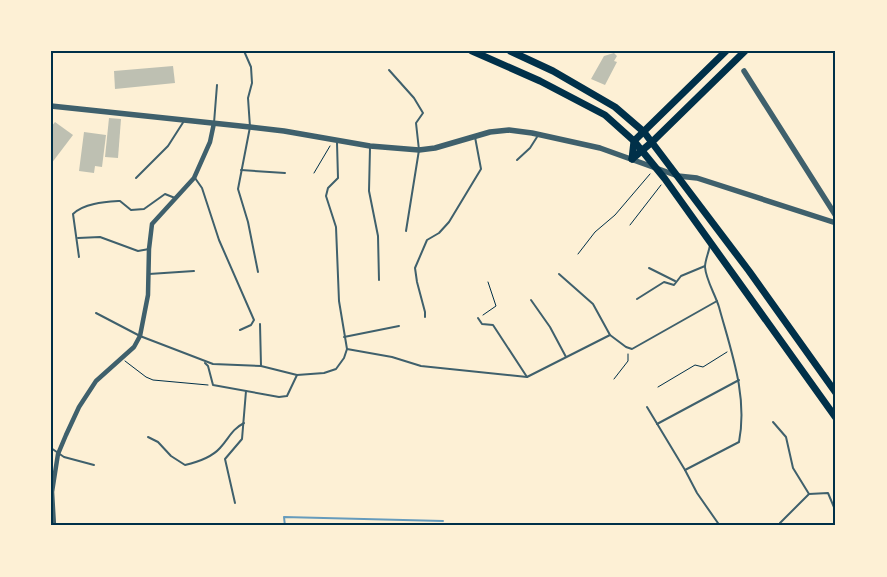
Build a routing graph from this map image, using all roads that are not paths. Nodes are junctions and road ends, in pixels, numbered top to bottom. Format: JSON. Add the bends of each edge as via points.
{"nodes":[{"id":1,"x":244,"y":51,"type":"edge"},
{"id":2,"x":472,"y":51,"type":"edge"},
{"id":3,"x":510,"y":51,"type":"edge"},
{"id":4,"x":726,"y":51,"type":"edge"},
{"id":5,"x":745,"y":51,"type":"edge"},
{"id":6,"x":388,"y":70,"type":"dead end"},
{"id":7,"x":744,"y":71,"type":"dead end"},
{"id":8,"x":217,"y":85,"type":"dead end"},
{"id":9,"x":51,"y":106,"type":"edge"},
{"id":10,"x":185,"y":120,"type":"junction"},
{"id":11,"x":214,"y":123,"type":"junction"},
{"id":12,"x":250,"y":127,"type":"junction"},
{"id":13,"x":644,"y":132,"type":"junction"},
{"id":14,"x":538,"y":135,"type":"junction"},
{"id":15,"x":475,"y":137,"type":"junction"},
{"id":16,"x":335,"y":140,"type":"junction"},
{"id":17,"x":634,"y":141,"type":"junction"},
{"id":18,"x":652,"y":142,"type":"junction"},
{"id":19,"x":370,"y":146,"type":"junction"},
{"id":20,"x":420,"y":150,"type":"junction"},
{"id":21,"x":642,"y":151,"type":"junction"},
{"id":22,"x":632,"y":159,"type":"junction"},
{"id":23,"x":517,"y":160,"type":"dead end"},
{"id":24,"x":656,"y":168,"type":"junction"},
{"id":25,"x":241,"y":170,"type":"junction"},
{"id":26,"x":286,"y":173,"type":"dead end"},
{"id":27,"x":678,"y":176,"type":"junction"},
{"id":28,"x":136,"y":178,"type":"dead end"},
{"id":29,"x":194,"y":178,"type":"junction"},
{"id":30,"x":174,"y":198,"type":"junction"},
{"id":31,"x":836,"y":216,"type":"edge"},
{"id":32,"x":836,"y":223,"type":"edge"},
{"id":33,"x":406,"y":231,"type":"dead end"},
{"id":34,"x":78,"y":238,"type":"junction"},
{"id":35,"x":711,"y":243,"type":"junction"},
{"id":36,"x":149,"y":249,"type":"junction"},
{"id":37,"x":79,"y":256,"type":"dead end"},
{"id":38,"x":705,"y":266,"type":"junction"},
{"id":39,"x":649,"y":268,"type":"dead end"},
{"id":40,"x":194,"y":271,"type":"dead end"},
{"id":41,"x":258,"y":272,"type":"dead end"},
{"id":42,"x":149,"y":274,"type":"junction"},
{"id":43,"x":559,"y":274,"type":"dead end"},
{"id":44,"x":379,"y":280,"type":"dead end"},
{"id":45,"x":675,"y":281,"type":"junction"},
{"id":46,"x":637,"y":299,"type":"dead end"},
{"id":47,"x":531,"y":300,"type":"dead end"},
{"id":48,"x":717,"y":301,"type":"junction"},
{"id":49,"x":96,"y":313,"type":"dead end"},
{"id":50,"x":425,"y":317,"type":"dead end"},
{"id":51,"x":478,"y":318,"type":"road end"},
{"id":52,"x":260,"y":324,"type":"dead end"},
{"id":53,"x":400,"y":326,"type":"dead end"},
{"id":54,"x":240,"y":330,"type":"dead end"},
{"id":55,"x":610,"y":334,"type":"junction"},
{"id":56,"x":140,"y":336,"type":"junction"},
{"id":57,"x":344,"y":337,"type":"junction"},
{"id":58,"x":347,"y":349,"type":"junction"},
{"id":59,"x":566,"y":357,"type":"junction"},
{"id":60,"x":205,"y":362,"type":"junction"},
{"id":61,"x":261,"y":366,"type":"junction"},
{"id":62,"x":297,"y":375,"type":"junction"},
{"id":63,"x":527,"y":377,"type":"junction"},
{"id":64,"x":738,"y":380,"type":"junction"},
{"id":65,"x":246,"y":391,"type":"junction"},
{"id":66,"x":836,"y":393,"type":"edge"},
{"id":67,"x":647,"y":407,"type":"dead end"},
{"id":68,"x":836,"y":418,"type":"edge"},
{"id":69,"x":773,"y":422,"type":"dead end"},
{"id":70,"x":244,"y":423,"type":"junction"},
{"id":71,"x":656,"y":425,"type":"junction"},
{"id":72,"x":148,"y":437,"type":"dead end"},
{"id":73,"x":51,"y":448,"type":"edge"},
{"id":74,"x":58,"y":454,"type":"junction"},
{"id":75,"x":94,"y":464,"type":"dead end"},
{"id":76,"x":685,"y":470,"type":"junction"},
{"id":77,"x":809,"y":494,"type":"junction"},
{"id":78,"x":235,"y":503,"type":"dead end"},
{"id":79,"x":836,"y":512,"type":"edge"},
{"id":80,"x":780,"y":523,"type":"dead end"},
{"id":81,"x":54,"y":526,"type":"edge"},
{"id":82,"x":720,"y":526,"type":"edge"}],
"edges":[{"from":1,"to":12,"type":"lane","via":[[251,67]]},
{"from":2,"to":17,"type":"main road","via":[[605,115]]},
{"from":3,"to":13,"type":"main road","via":[[615,107]]},
{"from":4,"to":13,"type":"main road"},
{"from":5,"to":18,"type":"main road"},
{"from":6,"to":20,"type":"lane","via":[[414,98],[423,114],[416,123]]},
{"from":7,"to":31,"type":"street"},
{"from":8,"to":11,"type":"lane"},
{"from":9,"to":10,"type":"street"},
{"from":10,"to":11,"type":"street"},
{"from":10,"to":28,"type":"lane","via":[[168,146]]},
{"from":11,"to":12,"type":"street"},
{"from":11,"to":29,"type":"street","via":[[210,142]]},
{"from":12,"to":16,"type":"street"},
{"from":12,"to":25,"type":"lane"},
{"from":13,"to":17,"type":"main road"},
{"from":13,"to":18,"type":"main road"},
{"from":14,"to":15,"type":"street","via":[[509,130]]},
{"from":14,"to":22,"type":"street","via":[[600,148]]},
{"from":14,"to":23,"type":"lane"},
{"from":15,"to":20,"type":"street"},
{"from":15,"to":50,"type":"lane","via":[[481,170],[449,222],[427,240],[415,268]]},
{"from":16,"to":19,"type":"street"},
{"from":16,"to":57,"type":"lane","via":[[338,178],[328,188],[326,196],[336,227]]},
{"from":17,"to":21,"type":"main road"},
{"from":17,"to":22,"type":"main road"},
{"from":18,"to":21,"type":"main road"},
{"from":18,"to":27,"type":"main road"},
{"from":19,"to":20,"type":"street"},
{"from":19,"to":44,"type":"lane","via":[[369,191],[378,236]]},
{"from":20,"to":33,"type":"lane"},
{"from":21,"to":22,"type":"main road"},
{"from":21,"to":24,"type":"main road"},
{"from":22,"to":24,"type":"street"},
{"from":24,"to":27,"type":"street"},
{"from":24,"to":35,"type":"main road"},
{"from":25,"to":26,"type":"lane"},
{"from":25,"to":41,"type":"lane","via":[[238,189]]},
{"from":27,"to":32,"type":"street","via":[[697,178]]},
{"from":27,"to":66,"type":"main road"},
{"from":29,"to":30,"type":"street"},
{"from":29,"to":54,"type":"lane","via":[[202,188],[219,240],[254,320]]},
{"from":30,"to":34,"type":"lane","via":[[165,194],[144,208],[131,210],[120,201],[88,206],[73,214]]},
{"from":30,"to":36,"type":"street","via":[[152,224]]},
{"from":34,"to":36,"type":"lane","via":[[100,236],[138,251]]},
{"from":34,"to":37,"type":"lane"},
{"from":35,"to":38,"type":"lane"},
{"from":35,"to":68,"type":"main road"},
{"from":36,"to":42,"type":"street"},
{"from":38,"to":45,"type":"lane"},
{"from":38,"to":48,"type":"lane"},
{"from":39,"to":45,"type":"lane"},
{"from":40,"to":42,"type":"lane"},
{"from":42,"to":56,"type":"street"},
{"from":43,"to":55,"type":"lane","via":[[594,304]]},
{"from":45,"to":46,"type":"lane","via":[[674,285],[664,282]]},
{"from":47,"to":59,"type":"lane"},
{"from":48,"to":55,"type":"lane","via":[[632,349]]},
{"from":48,"to":64,"type":"lane"},
{"from":49,"to":56,"type":"lane"},
{"from":51,"to":63,"type":"lane","via":[[482,324],[493,325]]},
{"from":52,"to":61,"type":"lane"},
{"from":53,"to":57,"type":"lane"},
{"from":55,"to":59,"type":"lane"},
{"from":56,"to":60,"type":"lane"},
{"from":56,"to":74,"type":"street","via":[[134,347],[96,381],[79,407]]},
{"from":57,"to":58,"type":"lane"},
{"from":58,"to":62,"type":"lane","via":[[336,369]]},
{"from":58,"to":63,"type":"lane","via":[[421,366]]},
{"from":59,"to":63,"type":"lane"},
{"from":60,"to":61,"type":"lane"},
{"from":60,"to":65,"type":"lane","via":[[213,385]]},
{"from":61,"to":62,"type":"lane"},
{"from":62,"to":65,"type":"lane","via":[[286,396]]},
{"from":64,"to":71,"type":"lane"},
{"from":64,"to":76,"type":"lane","via":[[742,416],[739,442]]},
{"from":65,"to":70,"type":"lane"},
{"from":67,"to":71,"type":"lane"},
{"from":69,"to":77,"type":"lane","via":[[786,438],[793,468]]},
{"from":70,"to":72,"type":"lane","via":[[234,428],[215,453],[185,465]]},
{"from":70,"to":78,"type":"lane","via":[[242,439],[225,459]]},
{"from":71,"to":76,"type":"lane"},
{"from":73,"to":74,"type":"lane"},
{"from":74,"to":75,"type":"lane"},
{"from":74,"to":81,"type":"street","via":[[52,492]]},
{"from":76,"to":82,"type":"lane"},
{"from":77,"to":79,"type":"lane","via":[[828,493]]},
{"from":77,"to":80,"type":"lane"}]}
